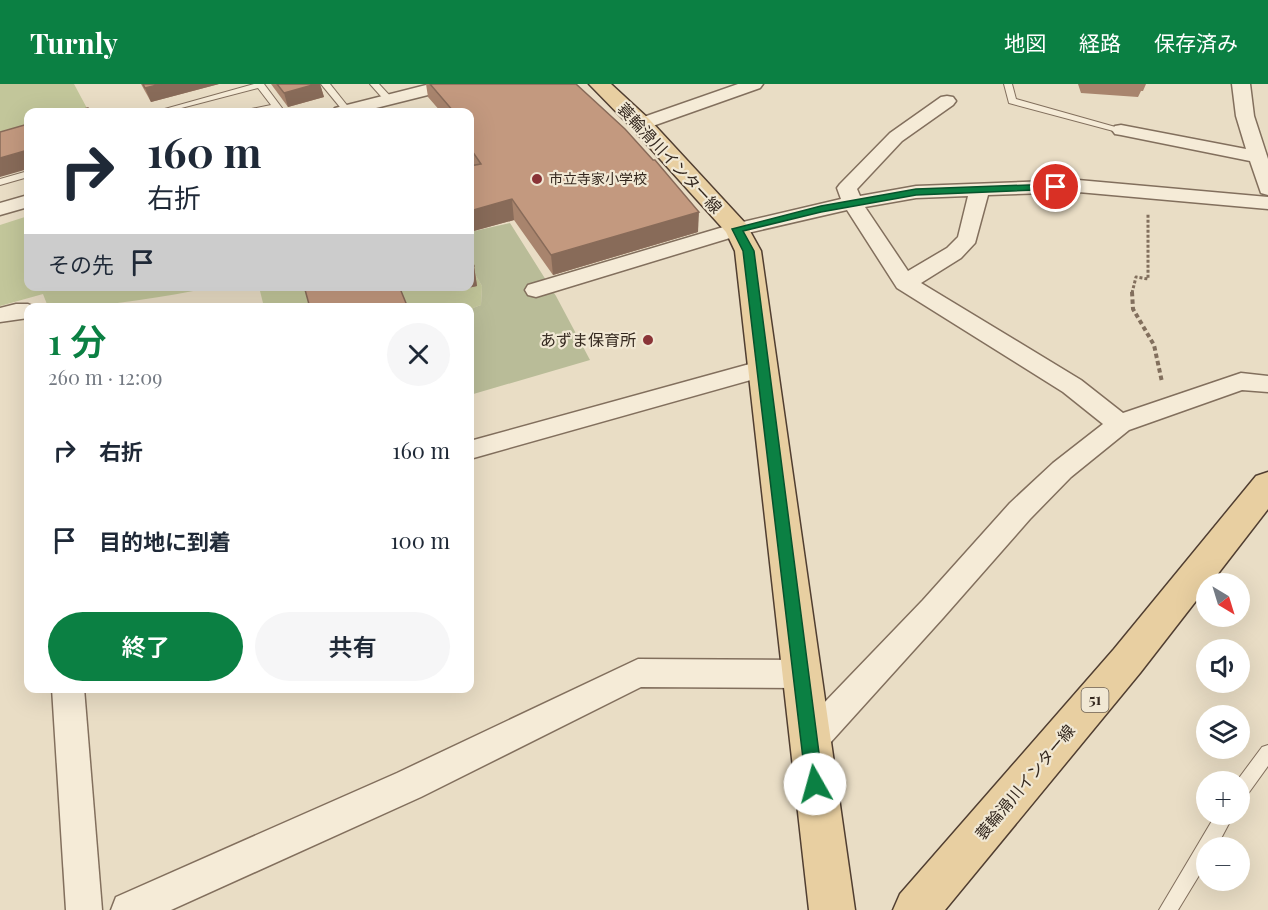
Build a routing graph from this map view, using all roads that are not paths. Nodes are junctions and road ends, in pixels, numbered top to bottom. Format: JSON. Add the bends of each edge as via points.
{"nodes":[{"id":1,"x":325,"y":84,"type":"edge"},
{"id":2,"x":374,"y":84,"type":"edge"},
{"id":3,"x":450,"y":84,"type":"edge"},
{"id":4,"x":599,"y":84,"type":"edge"},
{"id":5,"x":754,"y":84,"type":"edge"},
{"id":6,"x":1008,"y":84,"type":"edge"},
{"id":7,"x":1241,"y":84,"type":"edge"},
{"id":8,"x":389,"y":100,"type":"junction"},
{"id":9,"x":947,"y":100,"type":"dead end"},
{"id":10,"x":173,"y":108,"type":"edge"},
{"id":11,"x":277,"y":108,"type":"edge"},
{"id":12,"x":341,"y":108,"type":"edge"},
{"id":13,"x":359,"y":108,"type":"edge"},
{"id":14,"x":641,"y":124,"type":"junction"},
{"id":15,"x":1121,"y":130,"type":"joint"},
{"id":16,"x":1258,"y":157,"type":"junction"},
{"id":17,"x":24,"y":175,"type":"edge"},
{"id":18,"x":0,"y":182,"type":"edge"},
{"id":19,"x":980,"y":189,"type":"junction"},
{"id":20,"x":1268,"y":189,"type":"edge"},
{"id":21,"x":24,"y":202,"type":"edge"},
{"id":22,"x":1268,"y":203,"type":"edge"},
{"id":23,"x":854,"y":204,"type":"junction"},
{"id":24,"x":0,"y":210,"type":"edge"},
{"id":25,"x":737,"y":229,"type":"junction"},
{"id":26,"x":904,"y":283,"type":"junction"},
{"id":27,"x":536,"y":290,"type":"dead end"},
{"id":28,"x":24,"y":311,"type":"edge"},
{"id":29,"x":0,"y":315,"type":"edge"},
{"id":30,"x":764,"y":368,"type":"junction"},
{"id":31,"x":1268,"y":384,"type":"edge"},
{"id":32,"x":1120,"y":424,"type":"junction"},
{"id":33,"x":474,"y":449,"type":"edge"},
{"id":34,"x":1268,"y":485,"type":"edge"},
{"id":35,"x":801,"y":674,"type":"junction"},
{"id":36,"x":68,"y":693,"type":"edge"},
{"id":37,"x":809,"y":742,"type":"junction"},
{"id":38,"x":1268,"y":753,"type":"edge"},
{"id":39,"x":1250,"y":774,"type":"edge"},
{"id":40,"x":1219,"y":825,"type":"edge"},
{"id":41,"x":84,"y":910,"type":"edge"},
{"id":42,"x":129,"y":910,"type":"edge"},
{"id":43,"x":832,"y":910,"type":"edge"},
{"id":44,"x":916,"y":910,"type":"edge"},
{"id":45,"x":1168,"y":910,"type":"edge"}],
"edges":[{"from":1,"to":12,"type":"lane"},
{"from":2,"to":8,"type":"lane"},
{"from":3,"to":8,"type":"street"},
{"from":4,"to":14,"type":"main road","name":"蓑輪滑川インター線"},
{"from":5,"to":14,"type":"street"},
{"from":6,"to":15,"type":"lane","via":[[1012,101]]},
{"from":7,"to":16,"type":"street","via":[[1245,116]]},
{"from":8,"to":13,"type":"street"},
{"from":9,"to":23,"type":"street","via":[[896,138],[847,188]]},
{"from":10,"to":11,"type":"lane","via":[[260,85]]},
{"from":14,"to":25,"type":"main road","name":"蓑輪滑川インター線"},
{"from":15,"to":16,"type":"street"},
{"from":16,"to":20,"type":"street"},
{"from":17,"to":18,"type":"lane"},
{"from":19,"to":22,"type":"street","via":[[1078,186]]},
{"from":19,"to":23,"type":"street","via":[[916,192]]},
{"from":19,"to":26,"type":"street","via":[[969,239],[954,253]]},
{"from":21,"to":24,"type":"street"},
{"from":23,"to":25,"type":"street"},
{"from":23,"to":26,"type":"street"},
{"from":25,"to":27,"type":"street"},
{"from":25,"to":30,"type":"main road","name":"蓑輪滑川インター線","via":[[748,251]]},
{"from":26,"to":32,"type":"street","via":[[1072,386]]},
{"from":28,"to":29,"type":"street"},
{"from":30,"to":33,"type":"street"},
{"from":30,"to":35,"type":"main road","name":"蓑輪滑川インター線"},
{"from":31,"to":32,"type":"street","via":[[1241,381]]},
{"from":32,"to":37,"type":"street","via":[[1062,470],[1020,511]]},
{"from":34,"to":44,"type":"main road","name":"蓑輪滑川インター線","number":"51","via":[[1127,661]]},
{"from":35,"to":37,"type":"main road","name":"蓑輪滑川インター線"},
{"from":35,"to":42,"type":"street","via":[[638,673],[409,785]]},
{"from":36,"to":41,"type":"street"},
{"from":37,"to":43,"type":"main road","name":"蓑輪滑川インター線"},
{"from":38,"to":39,"type":"lane"},
{"from":40,"to":45,"type":"lane"}]}
